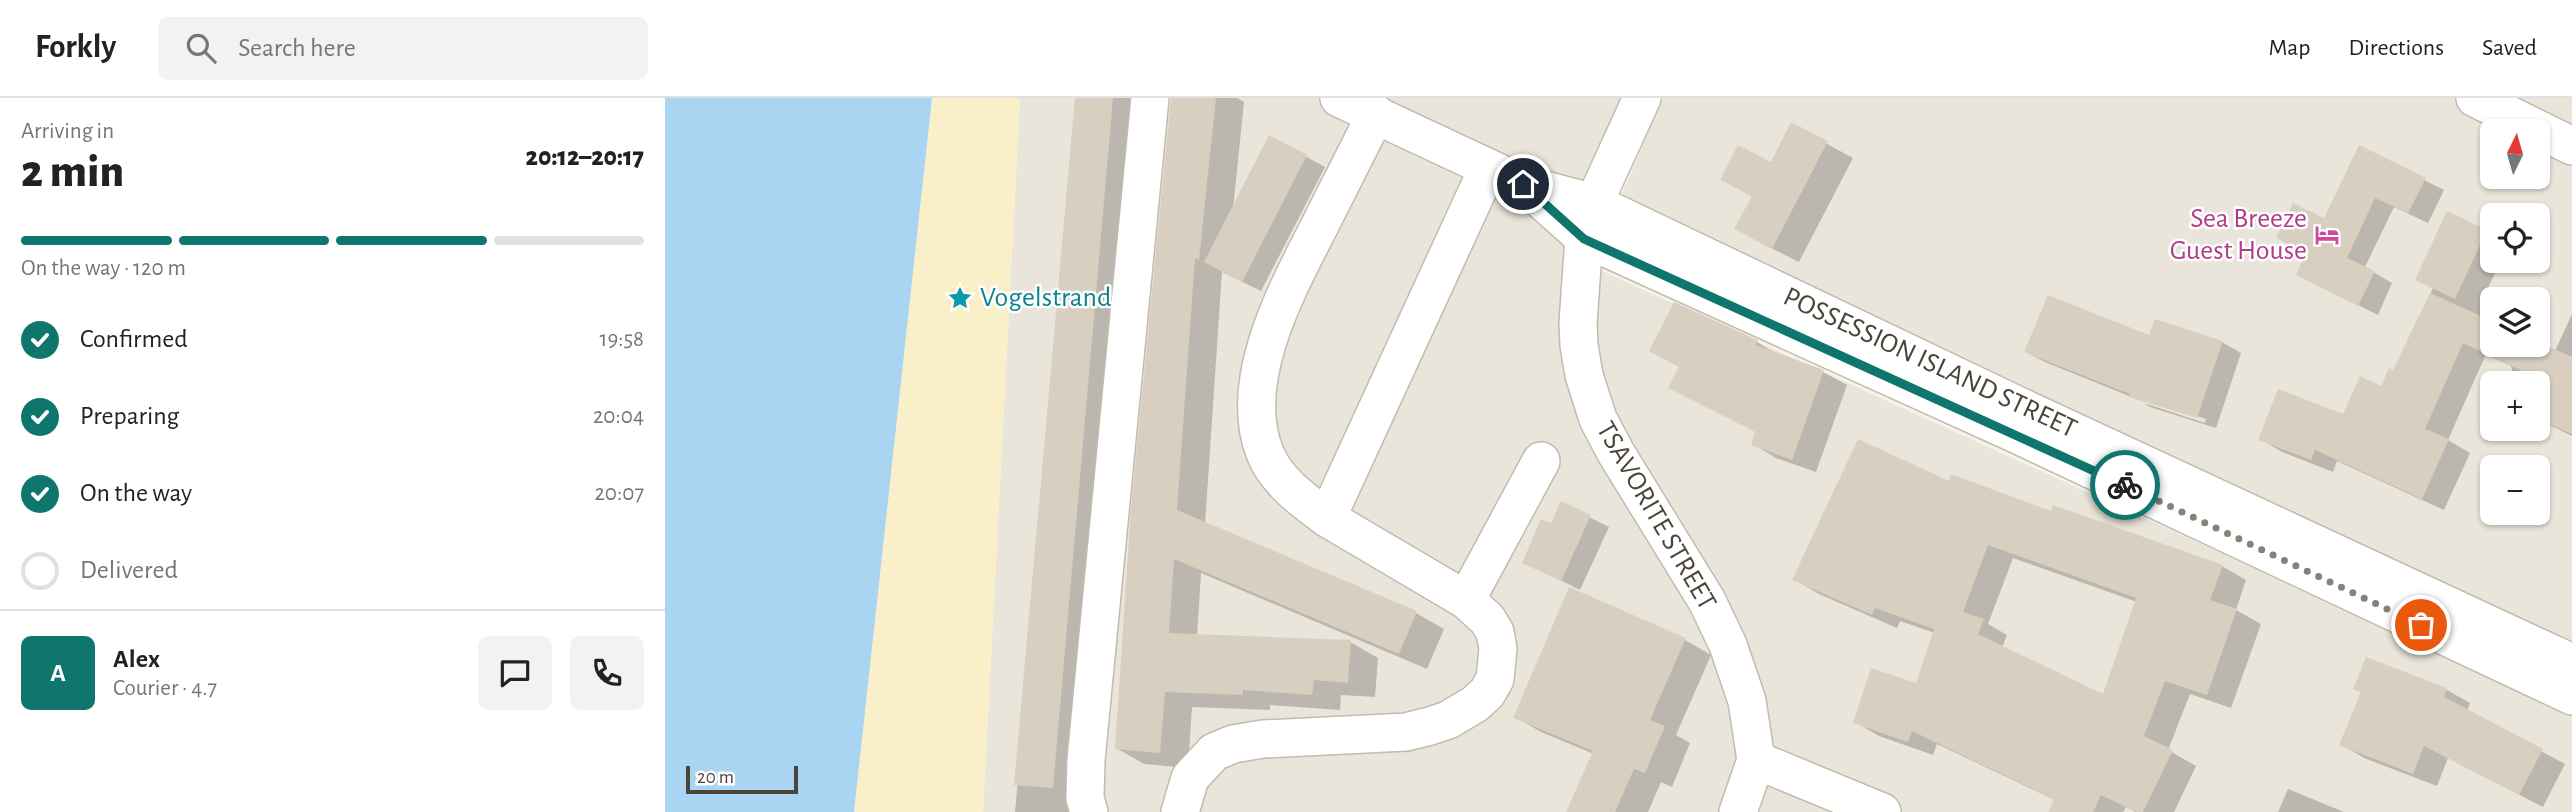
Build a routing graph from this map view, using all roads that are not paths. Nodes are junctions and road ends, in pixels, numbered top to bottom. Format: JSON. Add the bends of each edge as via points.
{"nodes":[{"id":1,"x":1150,"y":98,"type":"edge"},
{"id":2,"x":1339,"y":98,"type":"edge"},
{"id":3,"x":1642,"y":98,"type":"edge"},
{"id":4,"x":2475,"y":98,"type":"edge"},
{"id":5,"x":1376,"y":114,"type":"junction"},
{"id":6,"x":2572,"y":146,"type":"edge"},
{"id":7,"x":1488,"y":168,"type":"junction"},
{"id":8,"x":1523,"y":184,"type":"junction"},
{"id":9,"x":1594,"y":204,"type":"junction"},
{"id":10,"x":1584,"y":239,"type":"junction"},
{"id":11,"x":1541,"y":461,"type":"dead end"},
{"id":12,"x":1327,"y":518,"type":"junction"},
{"id":13,"x":1466,"y":600,"type":"junction"},
{"id":14,"x":2572,"y":663,"type":"edge"},
{"id":15,"x":2572,"y":696,"type":"edge"},
{"id":16,"x":1756,"y":760,"type":"junction"},
{"id":17,"x":1089,"y":812,"type":"edge"},
{"id":18,"x":1179,"y":812,"type":"edge"},
{"id":19,"x":1738,"y":812,"type":"edge"},
{"id":20,"x":1882,"y":812,"type":"edge"}],
"edges":[{"from":1,"to":17,"type":"street","via":[[1086,761]]},
{"from":2,"to":5,"type":"street"},
{"from":3,"to":9,"type":"street","name":"TSAVORITE STREET"},
{"from":4,"to":6,"type":"street"},
{"from":5,"to":7,"type":"street"},
{"from":5,"to":12,"type":"street","via":[[1282,299],[1262,358],[1258,386],[1258,422],[1265,453],[1281,479]]},
{"from":7,"to":8,"type":"street"},
{"from":7,"to":12,"type":"street"},
{"from":8,"to":9,"type":"street","name":"POSSESSION ISLAND STREET"},
{"from":8,"to":10,"type":"street","name":"POSSESSION ISLAND STREET"},
{"from":9,"to":10,"type":"street","name":"TSAVORITE STREET"},
{"from":9,"to":14,"type":"street","name":"POSSESSION ISLAND STREET"},
{"from":10,"to":15,"type":"street","name":"POSSESSION ISLAND STREET","via":[[2018,435]]},
{"from":10,"to":16,"type":"street","name":"TSAVORITE STREET","via":[[1579,345],[1598,419],[1707,601],[1728,645],[1747,701]]},
{"from":11,"to":13,"type":"street"},
{"from":12,"to":13,"type":"street"},
{"from":13,"to":18,"type":"street","via":[[1487,619],[1498,649],[1495,679],[1475,704],[1448,720],[1406,732],[1233,744],[1214,752],[1190,778]]},
{"from":16,"to":19,"type":"street","name":"TSAVORITE STREET"},
{"from":16,"to":20,"type":"street"}]}
